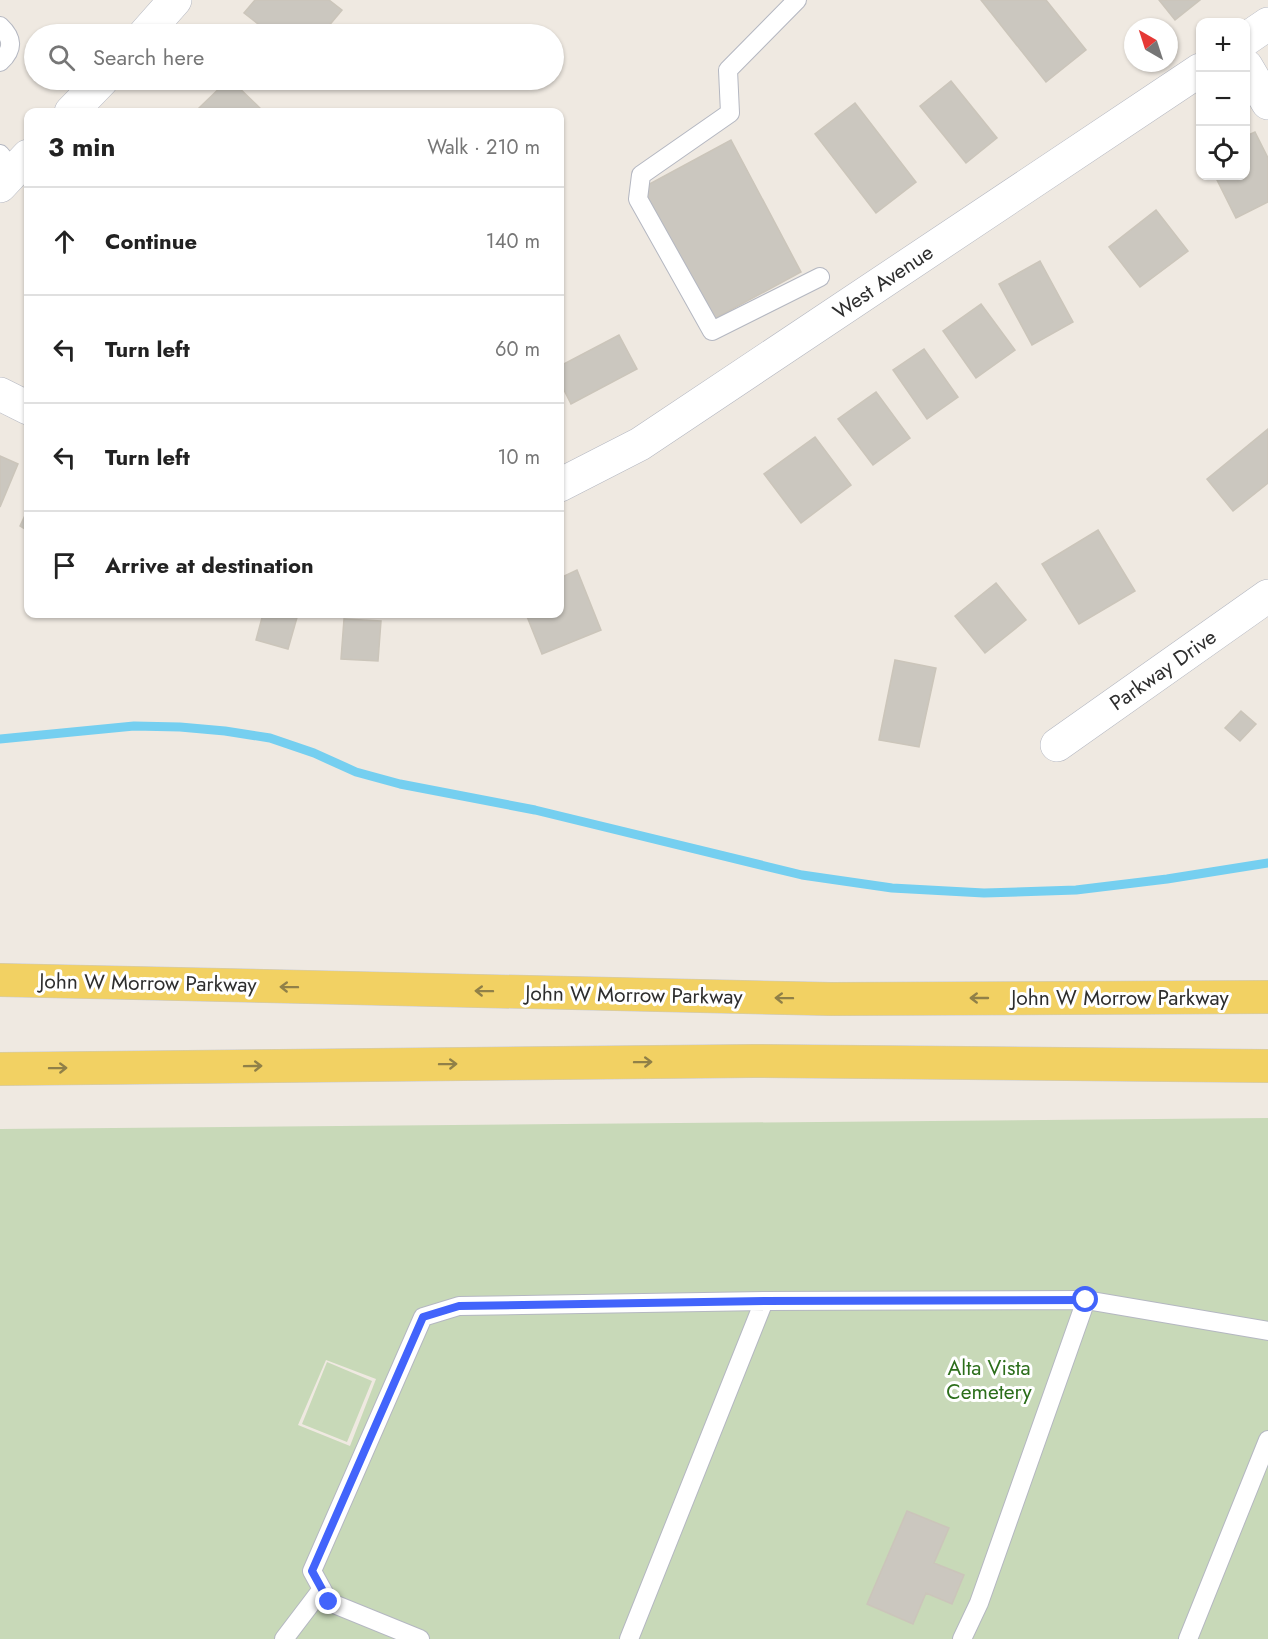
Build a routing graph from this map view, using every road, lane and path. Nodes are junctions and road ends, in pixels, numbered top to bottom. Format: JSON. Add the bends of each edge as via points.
{"nodes":[{"id":1,"x":175,"y":0,"type":"edge"},
{"id":2,"x":797,"y":0,"type":"edge"},
{"id":3,"x":154,"y":24,"type":"edge"},
{"id":4,"x":1268,"y":24,"type":"edge"},
{"id":5,"x":0,"y":26,"type":"edge"},
{"id":6,"x":1250,"y":36,"type":"edge"},
{"id":7,"x":0,"y":62,"type":"edge"},
{"id":8,"x":1197,"y":72,"type":"edge"},
{"id":9,"x":1249,"y":72,"type":"edge"},
{"id":10,"x":92,"y":90,"type":"edge"},
{"id":11,"x":1268,"y":103,"type":"edge"},
{"id":12,"x":75,"y":108,"type":"edge"},
{"id":13,"x":820,"y":277,"type":"dead end"},
{"id":14,"x":0,"y":394,"type":"edge"},
{"id":15,"x":24,"y":406,"type":"edge"},
{"id":16,"x":564,"y":483,"type":"edge"},
{"id":17,"x":1268,"y":596,"type":"edge"},
{"id":18,"x":1057,"y":744,"type":"dead end"},
{"id":19,"x":0,"y":980,"type":"edge"},
{"id":20,"x":1268,"y":997,"type":"edge"},
{"id":21,"x":1268,"y":1066,"type":"edge"},
{"id":22,"x":0,"y":1069,"type":"edge"},
{"id":23,"x":1086,"y":1300,"type":"junction"},
{"id":24,"x":764,"y":1301,"type":"junction"},
{"id":25,"x":1268,"y":1330,"type":"edge"},
{"id":26,"x":1268,"y":1440,"type":"edge"},
{"id":27,"x":322,"y":1589,"type":"junction"},
{"id":28,"x":284,"y":1639,"type":"edge"},
{"id":29,"x":420,"y":1639,"type":"edge"},
{"id":30,"x":629,"y":1639,"type":"edge"},
{"id":31,"x":962,"y":1639,"type":"edge"},
{"id":32,"x":1188,"y":1639,"type":"edge"}],
"edges":[{"from":1,"to":3,"type":"street"},
{"from":2,"to":13,"type":"lane","via":[[728,70],[730,113],[641,175],[639,199],[712,331]]},
{"from":4,"to":6,"type":"street"},
{"from":5,"to":7,"type":"lane","via":[[8,33],[11,44]]},
{"from":8,"to":16,"type":"street","name":"West Avenue","via":[[640,444]]},
{"from":9,"to":11,"type":"street"},
{"from":10,"to":12,"type":"street"},
{"from":14,"to":15,"type":"street"},
{"from":17,"to":18,"type":"street","name":"Parkway Drive"},
{"from":20,"to":19,"type":"main road","name":"John W Morrow Parkway","one_way":true,"via":[[819,999]]},
{"from":22,"to":21,"type":"main road","one_way":true,"via":[[753,1061]]},
{"from":23,"to":24,"type":"lane"},
{"from":23,"to":25,"type":"lane"},
{"from":23,"to":31,"type":"lane","via":[[979,1603]]},
{"from":24,"to":27,"type":"lane","via":[[459,1306],[423,1317],[312,1571]]},
{"from":24,"to":30,"type":"lane"},
{"from":26,"to":32,"type":"lane"},
{"from":27,"to":28,"type":"lane"},
{"from":27,"to":29,"type":"lane","via":[[329,1602]]}]}
